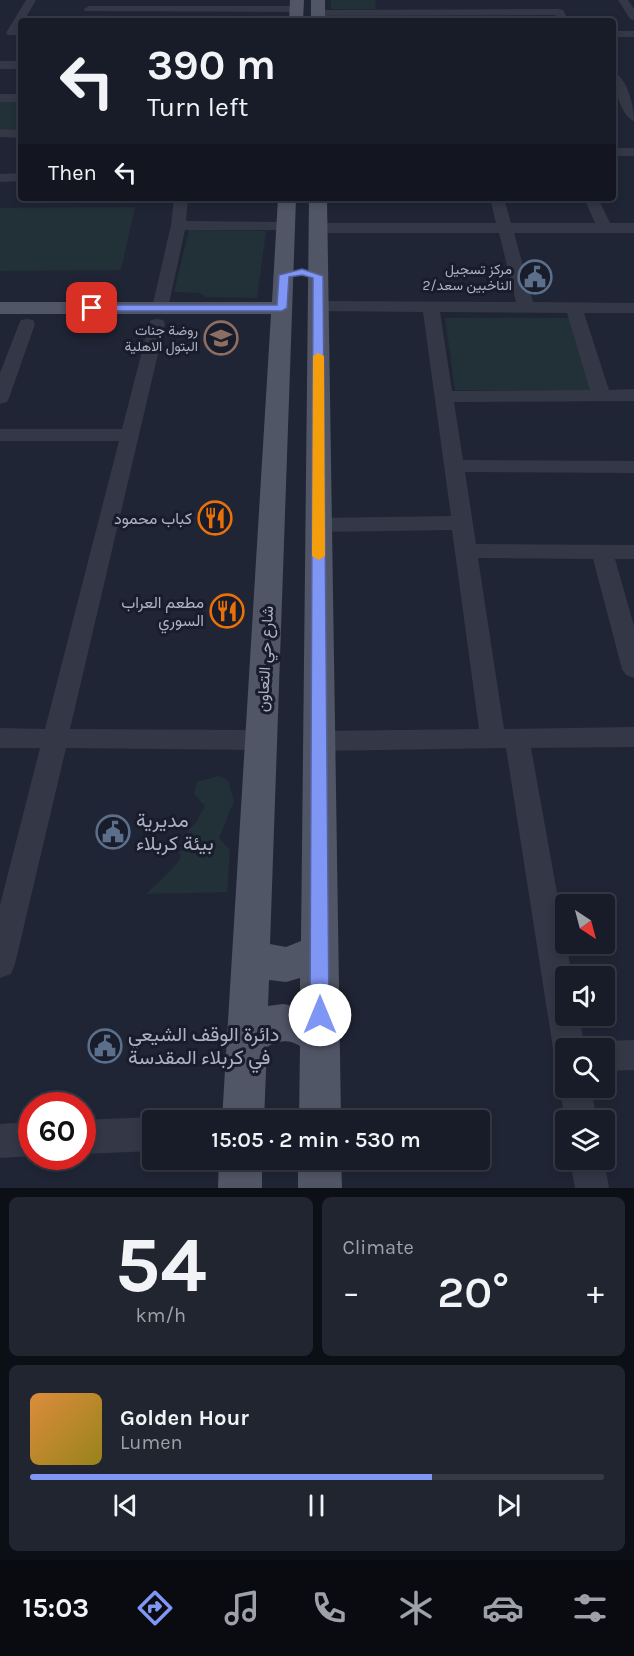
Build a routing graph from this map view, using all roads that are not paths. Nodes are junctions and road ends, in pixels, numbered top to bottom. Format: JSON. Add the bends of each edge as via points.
{"nodes":[{"id":1,"x":31,"y":0,"type":"edge"},
{"id":2,"x":380,"y":0,"type":"edge"},
{"id":3,"x":443,"y":0,"type":"edge"},
{"id":4,"x":508,"y":0,"type":"edge"},
{"id":5,"x":623,"y":0,"type":"edge"},
{"id":6,"x":91,"y":4,"type":"edge"},
{"id":7,"x":159,"y":4,"type":"edge"},
{"id":8,"x":219,"y":5,"type":"edge"},
{"id":9,"x":296,"y":10,"type":"edge"},
{"id":10,"x":318,"y":11,"type":"edge"},
{"id":11,"x":385,"y":12,"type":"junction"},
{"id":12,"x":447,"y":12,"type":"junction"},
{"id":13,"x":514,"y":12,"type":"junction"},
{"id":14,"x":634,"y":17,"type":"edge"},
{"id":15,"x":20,"y":18,"type":"edge"},
{"id":16,"x":84,"y":18,"type":"edge"},
{"id":17,"x":562,"y":18,"type":"edge"},
{"id":18,"x":616,"y":34,"type":"edge"},
{"id":19,"x":634,"y":34,"type":"edge"},
{"id":20,"x":0,"y":65,"type":"edge"},
{"id":21,"x":18,"y":65,"type":"edge"},
{"id":22,"x":617,"y":90,"type":"edge"},
{"id":23,"x":0,"y":98,"type":"edge"},
{"id":24,"x":18,"y":98,"type":"edge"},
{"id":25,"x":634,"y":117,"type":"edge"},
{"id":26,"x":0,"y":134,"type":"edge"},
{"id":27,"x":18,"y":134,"type":"edge"},
{"id":28,"x":616,"y":152,"type":"edge"},
{"id":29,"x":634,"y":152,"type":"edge"},
{"id":30,"x":18,"y":177,"type":"edge"},
{"id":31,"x":0,"y":178,"type":"edge"},
{"id":32,"x":181,"y":201,"type":"edge"},
{"id":33,"x":318,"y":201,"type":"edge"},
{"id":34,"x":497,"y":201,"type":"edge"},
{"id":35,"x":592,"y":201,"type":"edge"},
{"id":36,"x":287,"y":212,"type":"edge"},
{"id":37,"x":178,"y":225,"type":"junction"},
{"id":38,"x":505,"y":228,"type":"junction"},
{"id":39,"x":604,"y":228,"type":"junction"},
{"id":40,"x":634,"y":228,"type":"edge"},
{"id":41,"x":318,"y":253,"type":"junction"},
{"id":42,"x":284,"y":266,"type":"junction"},
{"id":43,"x":318,"y":306,"type":"junction"},
{"id":44,"x":430,"y":307,"type":"junction"},
{"id":45,"x":526,"y":307,"type":"junction"},
{"id":46,"x":574,"y":307,"type":"junction"},
{"id":47,"x":0,"y":308,"type":"edge"},
{"id":48,"x":634,"y":308,"type":"edge"},
{"id":49,"x":159,"y":316,"type":"junction"},
{"id":50,"x":282,"y":316,"type":"junction"},
{"id":51,"x":0,"y":324,"type":"edge"},
{"id":52,"x":27,"y":324,"type":"junction"},
{"id":53,"x":601,"y":395,"type":"junction"},
{"id":54,"x":634,"y":395,"type":"edge"},
{"id":55,"x":444,"y":397,"type":"junction"},
{"id":56,"x":0,"y":398,"type":"edge"},
{"id":57,"x":0,"y":435,"type":"edge"},
{"id":58,"x":130,"y":435,"type":"junction"},
{"id":59,"x":454,"y":466,"type":"junction"},
{"id":60,"x":634,"y":467,"type":"edge"},
{"id":61,"x":462,"y":523,"type":"junction"},
{"id":62,"x":319,"y":525,"type":"junction"},
{"id":63,"x":466,"y":551,"type":"junction"},
{"id":64,"x":602,"y":551,"type":"junction"},
{"id":65,"x":634,"y":552,"type":"edge"},
{"id":66,"x":634,"y":669,"type":"edge"},
{"id":67,"x":634,"y":737,"type":"edge"},
{"id":68,"x":0,"y":738,"type":"edge"},
{"id":69,"x":55,"y":739,"type":"junction"},
{"id":70,"x":505,"y":739,"type":"junction"},
{"id":71,"x":261,"y":740,"type":"junction"},
{"id":72,"x":319,"y":741,"type":"junction"},
{"id":73,"x":9,"y":884,"type":"edge"},
{"id":74,"x":320,"y":949,"type":"junction"},
{"id":75,"x":251,"y":953,"type":"junction"},
{"id":76,"x":0,"y":964,"type":"edge"},
{"id":77,"x":247,"y":1037,"type":"junction"},
{"id":78,"x":320,"y":1037,"type":"junction"},
{"id":79,"x":567,"y":1038,"type":"edge"},
{"id":80,"x":634,"y":1055,"type":"edge"},
{"id":81,"x":615,"y":1056,"type":"edge"},
{"id":82,"x":243,"y":1110,"type":"edge"},
{"id":83,"x":320,"y":1110,"type":"edge"},
{"id":84,"x":142,"y":1134,"type":"edge"},
{"id":85,"x":96,"y":1136,"type":"edge"},
{"id":86,"x":18,"y":1140,"type":"edge"},
{"id":87,"x":0,"y":1141,"type":"edge"},
{"id":88,"x":241,"y":1170,"type":"edge"},
{"id":89,"x":320,"y":1170,"type":"edge"},
{"id":90,"x":589,"y":1170,"type":"edge"},
{"id":91,"x":240,"y":1188,"type":"edge"},
{"id":92,"x":320,"y":1188,"type":"edge"},
{"id":93,"x":592,"y":1188,"type":"edge"}],
"edges":[{"from":1,"to":15,"type":"street"},
{"from":2,"to":11,"type":"street"},
{"from":3,"to":12,"type":"street"},
{"from":4,"to":13,"type":"street"},
{"from":5,"to":14,"type":"street"},
{"from":6,"to":7,"type":"street"},
{"from":6,"to":16,"type":"street"},
{"from":7,"to":8,"type":"street"},
{"from":8,"to":9,"type":"street"},
{"from":10,"to":11,"type":"street"},
{"from":11,"to":12,"type":"street"},
{"from":12,"to":13,"type":"street"},
{"from":13,"to":17,"type":"street","via":[[559,12]]},
{"from":18,"to":19,"type":"street"},
{"from":20,"to":21,"type":"street"},
{"from":22,"to":25,"type":"street"},
{"from":23,"to":24,"type":"street"},
{"from":26,"to":27,"type":"street"},
{"from":28,"to":29,"type":"street"},
{"from":30,"to":31,"type":"street"},
{"from":32,"to":37,"type":"street"},
{"from":33,"to":41,"type":"main road"},
{"from":34,"to":38,"type":"street"},
{"from":35,"to":39,"type":"street"},
{"from":36,"to":37,"type":"street"},
{"from":36,"to":42,"type":"main road","name":"شارع حي التعاون"},
{"from":37,"to":49,"type":"street"},
{"from":38,"to":39,"type":"street"},
{"from":38,"to":41,"type":"street"},
{"from":38,"to":45,"type":"street"},
{"from":39,"to":40,"type":"street"},
{"from":41,"to":42,"type":"main road","via":[[302,272]]},
{"from":41,"to":43,"type":"main road"},
{"from":42,"to":50,"type":"main road","name":"شارع حي التعاون"},
{"from":43,"to":44,"type":"street"},
{"from":43,"to":62,"type":"main road"},
{"from":44,"to":45,"type":"street"},
{"from":44,"to":55,"type":"street"},
{"from":45,"to":46,"type":"street"},
{"from":46,"to":48,"type":"street"},
{"from":46,"to":53,"type":"street"},
{"from":47,"to":49,"type":"main road"},
{"from":49,"to":50,"type":"main road"},
{"from":49,"to":52,"type":"main road"},
{"from":49,"to":58,"type":"street"},
{"from":50,"to":71,"type":"main road","name":"شارع حي التعاون"},
{"from":51,"to":52,"type":"main road"},
{"from":52,"to":56,"type":"street"},
{"from":53,"to":54,"type":"street"},
{"from":53,"to":55,"type":"street"},
{"from":55,"to":59,"type":"street"},
{"from":57,"to":58,"type":"street"},
{"from":58,"to":69,"type":"street"},
{"from":59,"to":60,"type":"street"},
{"from":59,"to":61,"type":"street"},
{"from":61,"to":62,"type":"street"},
{"from":61,"to":63,"type":"street"},
{"from":62,"to":72,"type":"main road"},
{"from":63,"to":64,"type":"street"},
{"from":63,"to":70,"type":"street"},
{"from":64,"to":65,"type":"street"},
{"from":64,"to":66,"type":"street"},
{"from":67,"to":70,"type":"street"},
{"from":68,"to":69,"type":"street"},
{"from":69,"to":71,"type":"street"},
{"from":69,"to":73,"type":"street"},
{"from":70,"to":72,"type":"street"},
{"from":70,"to":79,"type":"street"},
{"from":71,"to":75,"type":"main road","name":"شارع حي التعاون"},
{"from":72,"to":74,"type":"main road"},
{"from":73,"to":76,"type":"street"},
{"from":74,"to":75,"type":"main road","via":[[299,963],[286,965],[261,960]]},
{"from":74,"to":78,"type":"main road"},
{"from":75,"to":77,"type":"main road","name":"شارع حي التعاون"},
{"from":77,"to":78,"type":"main road","via":[[264,1026],[284,1021]]},
{"from":77,"to":82,"type":"main road","name":"شارع حي التعاون"},
{"from":78,"to":83,"type":"main road"},
{"from":80,"to":81,"type":"street"},
{"from":84,"to":85,"type":"street"},
{"from":86,"to":87,"type":"street"},
{"from":88,"to":91,"type":"main road"},
{"from":89,"to":92,"type":"main road"},
{"from":90,"to":93,"type":"street"}]}
